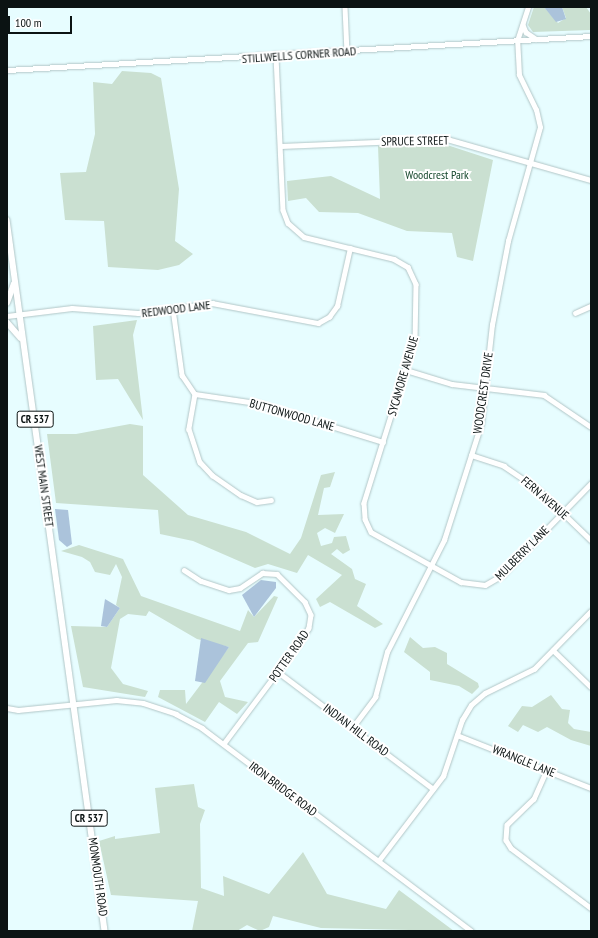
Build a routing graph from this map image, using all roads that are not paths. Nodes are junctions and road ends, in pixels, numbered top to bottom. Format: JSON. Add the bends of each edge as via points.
{"nodes":[{"id":1,"x":345,"y":7,"type":"edge"},
{"id":2,"x":528,"y":7,"type":"edge"},
{"id":3,"x":523,"y":22,"type":"junction"},
{"id":4,"x":591,"y":36,"type":"edge"},
{"id":5,"x":536,"y":39,"type":"junction"},
{"id":6,"x":517,"y":41,"type":"junction"},
{"id":7,"x":348,"y":52,"type":"junction"},
{"id":8,"x":276,"y":56,"type":"junction"},
{"id":9,"x":7,"y":70,"type":"edge"},
{"id":10,"x":281,"y":146,"type":"junction"},
{"id":11,"x":531,"y":163,"type":"junction"},
{"id":12,"x":591,"y":180,"type":"edge"},
{"id":13,"x":7,"y":220,"type":"edge"},
{"id":14,"x":350,"y":248,"type":"junction"},
{"id":15,"x":15,"y":280,"type":"junction"},
{"id":16,"x":7,"y":303,"type":"edge"},
{"id":17,"x":591,"y":306,"type":"edge"},
{"id":18,"x":173,"y":309,"type":"junction"},
{"id":19,"x":575,"y":313,"type":"dead end"},
{"id":20,"x":19,"y":314,"type":"junction"},
{"id":21,"x":7,"y":316,"type":"edge"},
{"id":22,"x":7,"y":322,"type":"edge"},
{"id":23,"x":23,"y":342,"type":"junction"},
{"id":24,"x":406,"y":370,"type":"junction"},
{"id":25,"x":485,"y":388,"type":"junction"},
{"id":26,"x":195,"y":394,"type":"junction"},
{"id":27,"x":591,"y":427,"type":"edge"},
{"id":28,"x":383,"y":442,"type":"junction"},
{"id":29,"x":471,"y":455,"type":"junction"},
{"id":30,"x":591,"y":483,"type":"edge"},
{"id":31,"x":271,"y":500,"type":"dead end"},
{"id":32,"x":562,"y":512,"type":"junction"},
{"id":33,"x":591,"y":540,"type":"edge"},
{"id":34,"x":431,"y":566,"type":"junction"},
{"id":35,"x":184,"y":570,"type":"dead end"},
{"id":36,"x":485,"y":585,"type":"joint"},
{"id":37,"x":591,"y":611,"type":"edge"},
{"id":38,"x":553,"y":650,"type":"junction"},
{"id":39,"x":278,"y":672,"type":"junction"},
{"id":40,"x":591,"y":686,"type":"edge"},
{"id":41,"x":74,"y":704,"type":"junction"},
{"id":42,"x":7,"y":708,"type":"edge"},
{"id":43,"x":352,"y":728,"type":"junction"},
{"id":44,"x":457,"y":735,"type":"junction"},
{"id":45,"x":224,"y":744,"type":"junction"},
{"id":46,"x":547,"y":770,"type":"junction"},
{"id":47,"x":591,"y":788,"type":"edge"},
{"id":48,"x":433,"y":789,"type":"junction"},
{"id":49,"x":379,"y":860,"type":"junction"},
{"id":50,"x":591,"y":908,"type":"edge"},
{"id":51,"x":106,"y":931,"type":"edge"},
{"id":52,"x":471,"y":931,"type":"edge"}],
"edges":[{"from":1,"to":7,"type":"street"},
{"from":2,"to":3,"type":"street"},
{"from":3,"to":5,"type":"street","via":[[525,31]]},
{"from":3,"to":6,"type":"street"},
{"from":4,"to":5,"type":"street","name":"STILLWELLS CORNER ROAD"},
{"from":5,"to":6,"type":"street","name":"STILLWELLS CORNER ROAD"},
{"from":6,"to":7,"type":"street","name":"STILLWELLS CORNER ROAD"},
{"from":6,"to":11,"type":"street","name":"WOODCREST DRIVE","via":[[520,79],[540,123]]},
{"from":7,"to":8,"type":"street","name":"STILLWELLS CORNER ROAD"},
{"from":8,"to":9,"type":"street","name":"STILLWELLS CORNER ROAD"},
{"from":8,"to":10,"type":"street","name":"SYCAMORE AVENUE"},
{"from":10,"to":11,"type":"street","name":"SPRUCE STREET","via":[[447,139]]},
{"from":10,"to":14,"type":"street","name":"SYCAMORE AVENUE","via":[[283,210],[288,223],[304,237]]},
{"from":11,"to":12,"type":"street","name":"SPRUCE STREET"},
{"from":11,"to":25,"type":"street","name":"WOODCREST DRIVE","via":[[508,241],[492,325]]},
{"from":13,"to":15,"type":"main road","name":"WEST MAIN STREET","number":"CR 537"},
{"from":14,"to":18,"type":"street","name":"REDWOOD LANE","via":[[337,306],[320,322],[308,323],[217,304]]},
{"from":14,"to":24,"type":"street","name":"SYCAMORE AVENUE","via":[[394,258],[408,267],[414,278],[416,336]]},
{"from":15,"to":16,"type":"main road"},
{"from":15,"to":20,"type":"main road","name":"WEST MAIN STREET","number":"CR 537"},
{"from":17,"to":19,"type":"street"},
{"from":18,"to":20,"type":"street","name":"REDWOOD LANE","via":[[138,314],[72,308]]},
{"from":18,"to":26,"type":"street","via":[[182,375]]},
{"from":20,"to":21,"type":"street","name":"REDWOOD LANE"},
{"from":20,"to":23,"type":"main road","name":"WEST MAIN STREET","number":"CR 537"},
{"from":22,"to":23,"type":"main road"},
{"from":23,"to":41,"type":"main road","name":"WEST MAIN STREET","number":"CR 537"},
{"from":24,"to":25,"type":"street","via":[[452,384]]},
{"from":24,"to":28,"type":"street","name":"SYCAMORE AVENUE"},
{"from":25,"to":27,"type":"street","via":[[544,396]]},
{"from":25,"to":29,"type":"street","name":"WOODCREST DRIVE","via":[[481,424]]},
{"from":26,"to":28,"type":"street","name":"BUTTONWOOD LANE","via":[[257,403]]},
{"from":26,"to":31,"type":"street","via":[[189,429],[200,462],[212,475],[241,495],[257,502]]},
{"from":28,"to":34,"type":"street","name":"SYCAMORE AVENUE","via":[[364,503],[366,523],[378,539]]},
{"from":29,"to":32,"type":"street","name":"FERN AVENUE","via":[[508,468]]},
{"from":29,"to":34,"type":"street","name":"WOODCREST DRIVE","via":[[446,536]]},
{"from":30,"to":32,"type":"street","name":"MULBERRY LANE"},
{"from":32,"to":33,"type":"street","name":"FERN AVENUE"},
{"from":32,"to":36,"type":"street","name":"MULBERRY LANE","via":[[502,575]]},
{"from":34,"to":36,"type":"street","name":"SYCAMORE AVENUE","via":[[465,584]]},
{"from":34,"to":43,"type":"street","name":"WOODCREST DRIVE","via":[[387,652],[374,697]]},
{"from":35,"to":39,"type":"street","name":"POTTER ROAD","via":[[201,581],[229,590],[240,588],[262,574],[277,574],[286,581],[307,605],[311,619],[307,632]]},
{"from":37,"to":38,"type":"street"},
{"from":38,"to":40,"type":"street"},
{"from":38,"to":44,"type":"street","via":[[528,673],[478,698],[464,715]]},
{"from":39,"to":43,"type":"street","name":"INDIAN HILL ROAD"},
{"from":39,"to":45,"type":"street","name":"POTTER ROAD"},
{"from":41,"to":42,"type":"street","name":"IRON BRIDGE ROAD","via":[[18,710]]},
{"from":41,"to":45,"type":"street","name":"IRON BRIDGE ROAD","via":[[116,700],[163,709],[190,721]]},
{"from":41,"to":51,"type":"main road","name":"MONMOUTH ROAD","number":"CR 537"},
{"from":43,"to":48,"type":"street","name":"INDIAN HILL ROAD"},
{"from":44,"to":46,"type":"street","name":"WRANGLE LANE"},
{"from":44,"to":48,"type":"street","via":[[446,770]]},
{"from":45,"to":49,"type":"street","name":"IRON BRIDGE ROAD"},
{"from":46,"to":47,"type":"street","name":"WRANGLE LANE"},
{"from":46,"to":50,"type":"street","via":[[534,799],[507,825],[506,840],[511,848]]},
{"from":48,"to":49,"type":"street"},
{"from":49,"to":52,"type":"street","name":"IRON BRIDGE ROAD"}]}
